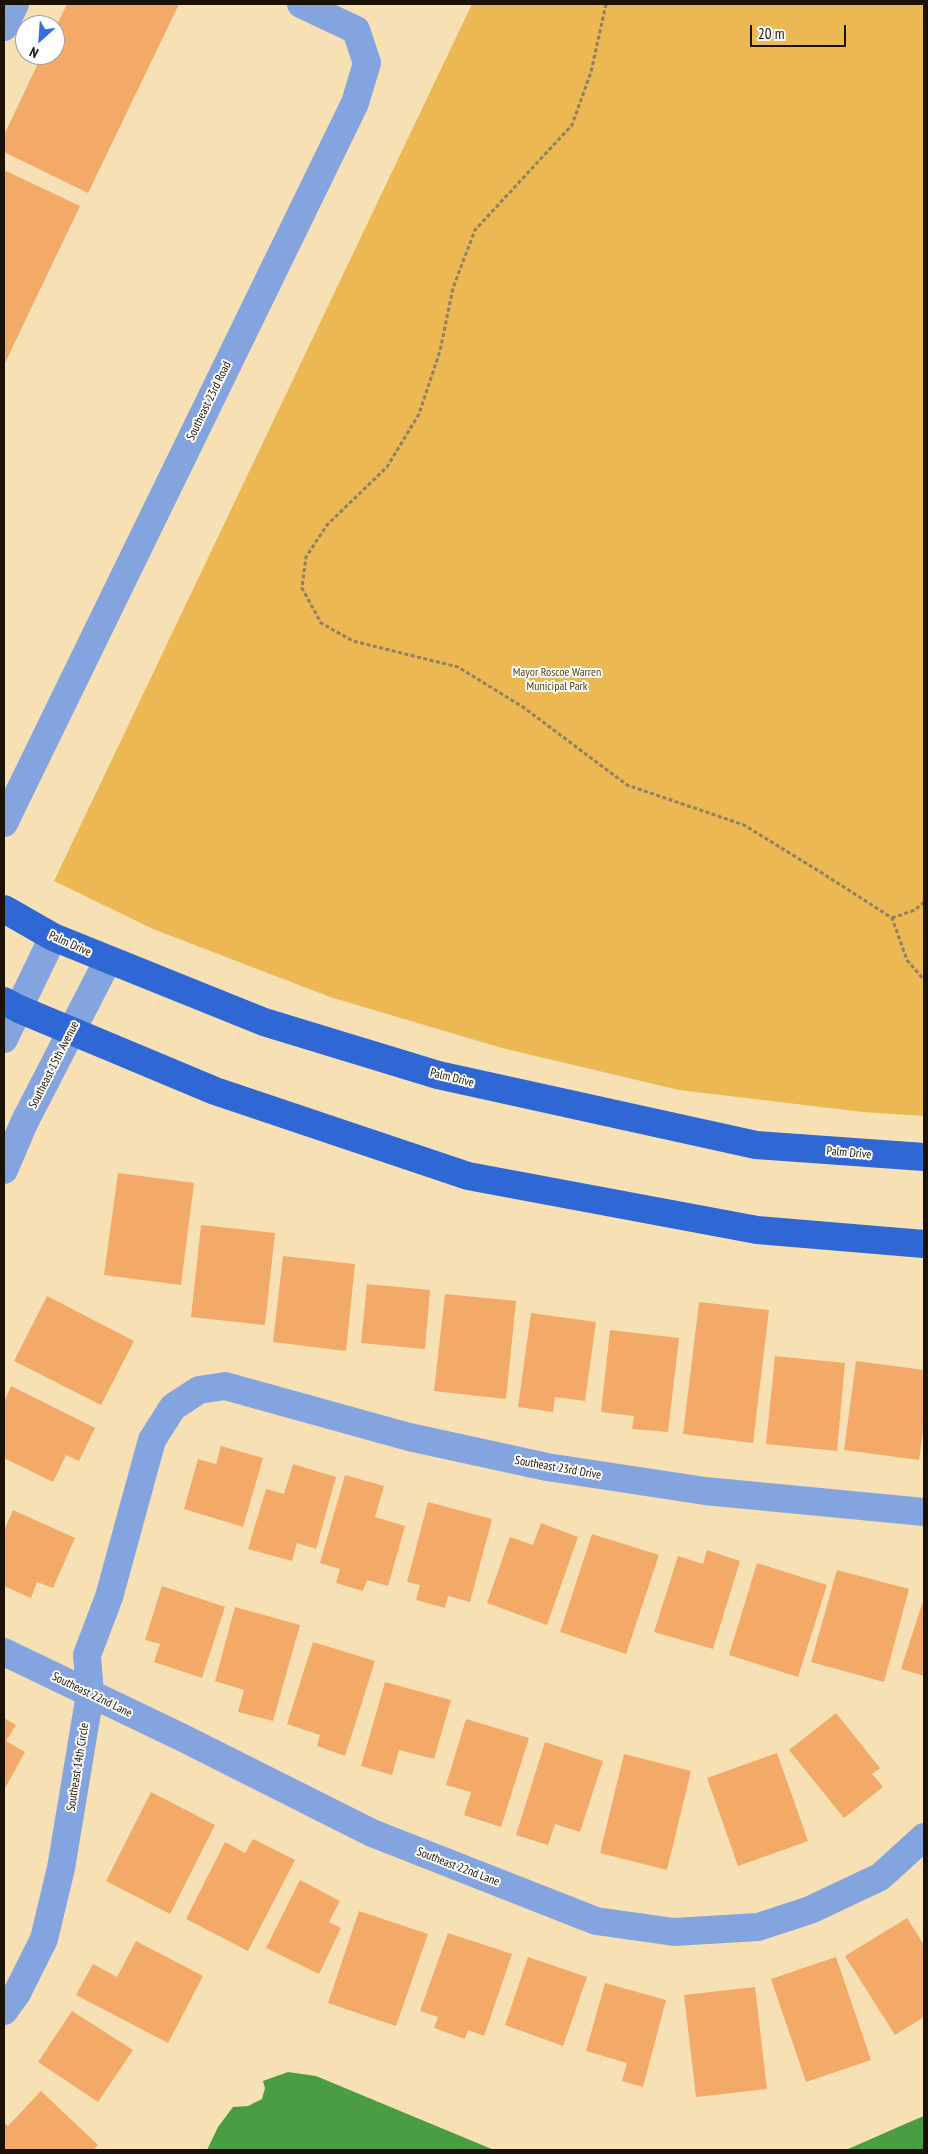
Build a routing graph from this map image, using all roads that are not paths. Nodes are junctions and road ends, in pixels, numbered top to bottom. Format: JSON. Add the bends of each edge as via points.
{"nodes":[{"id":1,"x":15,"y":4,"type":"edge"},
{"id":2,"x":301,"y":4,"type":"edge"},
{"id":3,"x":4,"y":26,"type":"edge"},
{"id":4,"x":4,"y":823,"type":"edge"},
{"id":5,"x":4,"y":908,"type":"edge"},
{"id":6,"x":53,"y":937,"type":"junction"},
{"id":7,"x":108,"y":960,"type":"junction"},
{"id":8,"x":11,"y":1005,"type":"edge"},
{"id":9,"x":72,"y":1031,"type":"junction"},
{"id":10,"x":4,"y":1039,"type":"edge"},
{"id":11,"x":924,"y":1157,"type":"edge"},
{"id":12,"x":4,"y":1170,"type":"edge"},
{"id":13,"x":924,"y":1244,"type":"edge"},
{"id":14,"x":199,"y":1390,"type":"joint"},
{"id":15,"x":924,"y":1512,"type":"edge"},
{"id":16,"x":4,"y":1652,"type":"edge"},
{"id":17,"x":90,"y":1694,"type":"junction"},
{"id":18,"x":924,"y":1837,"type":"edge"},
{"id":19,"x":4,"y":2011,"type":"edge"}],
"edges":[{"from":1,"to":3,"type":"street"},
{"from":2,"to":4,"type":"street","name":"Southeast 23rd Road","via":[[356,30],[367,63],[355,103]]},
{"from":5,"to":6,"type":"main road","name":"Palm Drive"},
{"from":6,"to":7,"type":"main road","name":"Palm Drive"},
{"from":6,"to":8,"type":"street"},
{"from":7,"to":9,"type":"street","name":"Southeast 15th Avenue"},
{"from":7,"to":11,"type":"main road","name":"Palm Drive","via":[[264,1022],[438,1076],[756,1145]]},
{"from":8,"to":9,"type":"main road"},
{"from":8,"to":10,"type":"street"},
{"from":9,"to":12,"type":"street","name":"Southeast 15th Avenue"},
{"from":9,"to":13,"type":"main road","via":[[215,1091],[468,1176],[757,1230]]},
{"from":14,"to":15,"type":"street","name":"Southeast 23rd Drive","via":[[225,1386],[408,1437],[547,1467],[705,1491]]},
{"from":14,"to":17,"type":"street","name":"Southeast 14th Circle","via":[[172,1407],[152,1440],[109,1597],[86,1655]]},
{"from":16,"to":17,"type":"street","name":"Southeast 22nd Lane"},
{"from":17,"to":18,"type":"street","name":"Southeast 22nd Lane","via":[[372,1833],[596,1921],[674,1932],[758,1927],[810,1910],[880,1877]]},
{"from":17,"to":19,"type":"street","name":"Southeast 14th Circle","via":[[61,1868],[44,1939]]}]}
